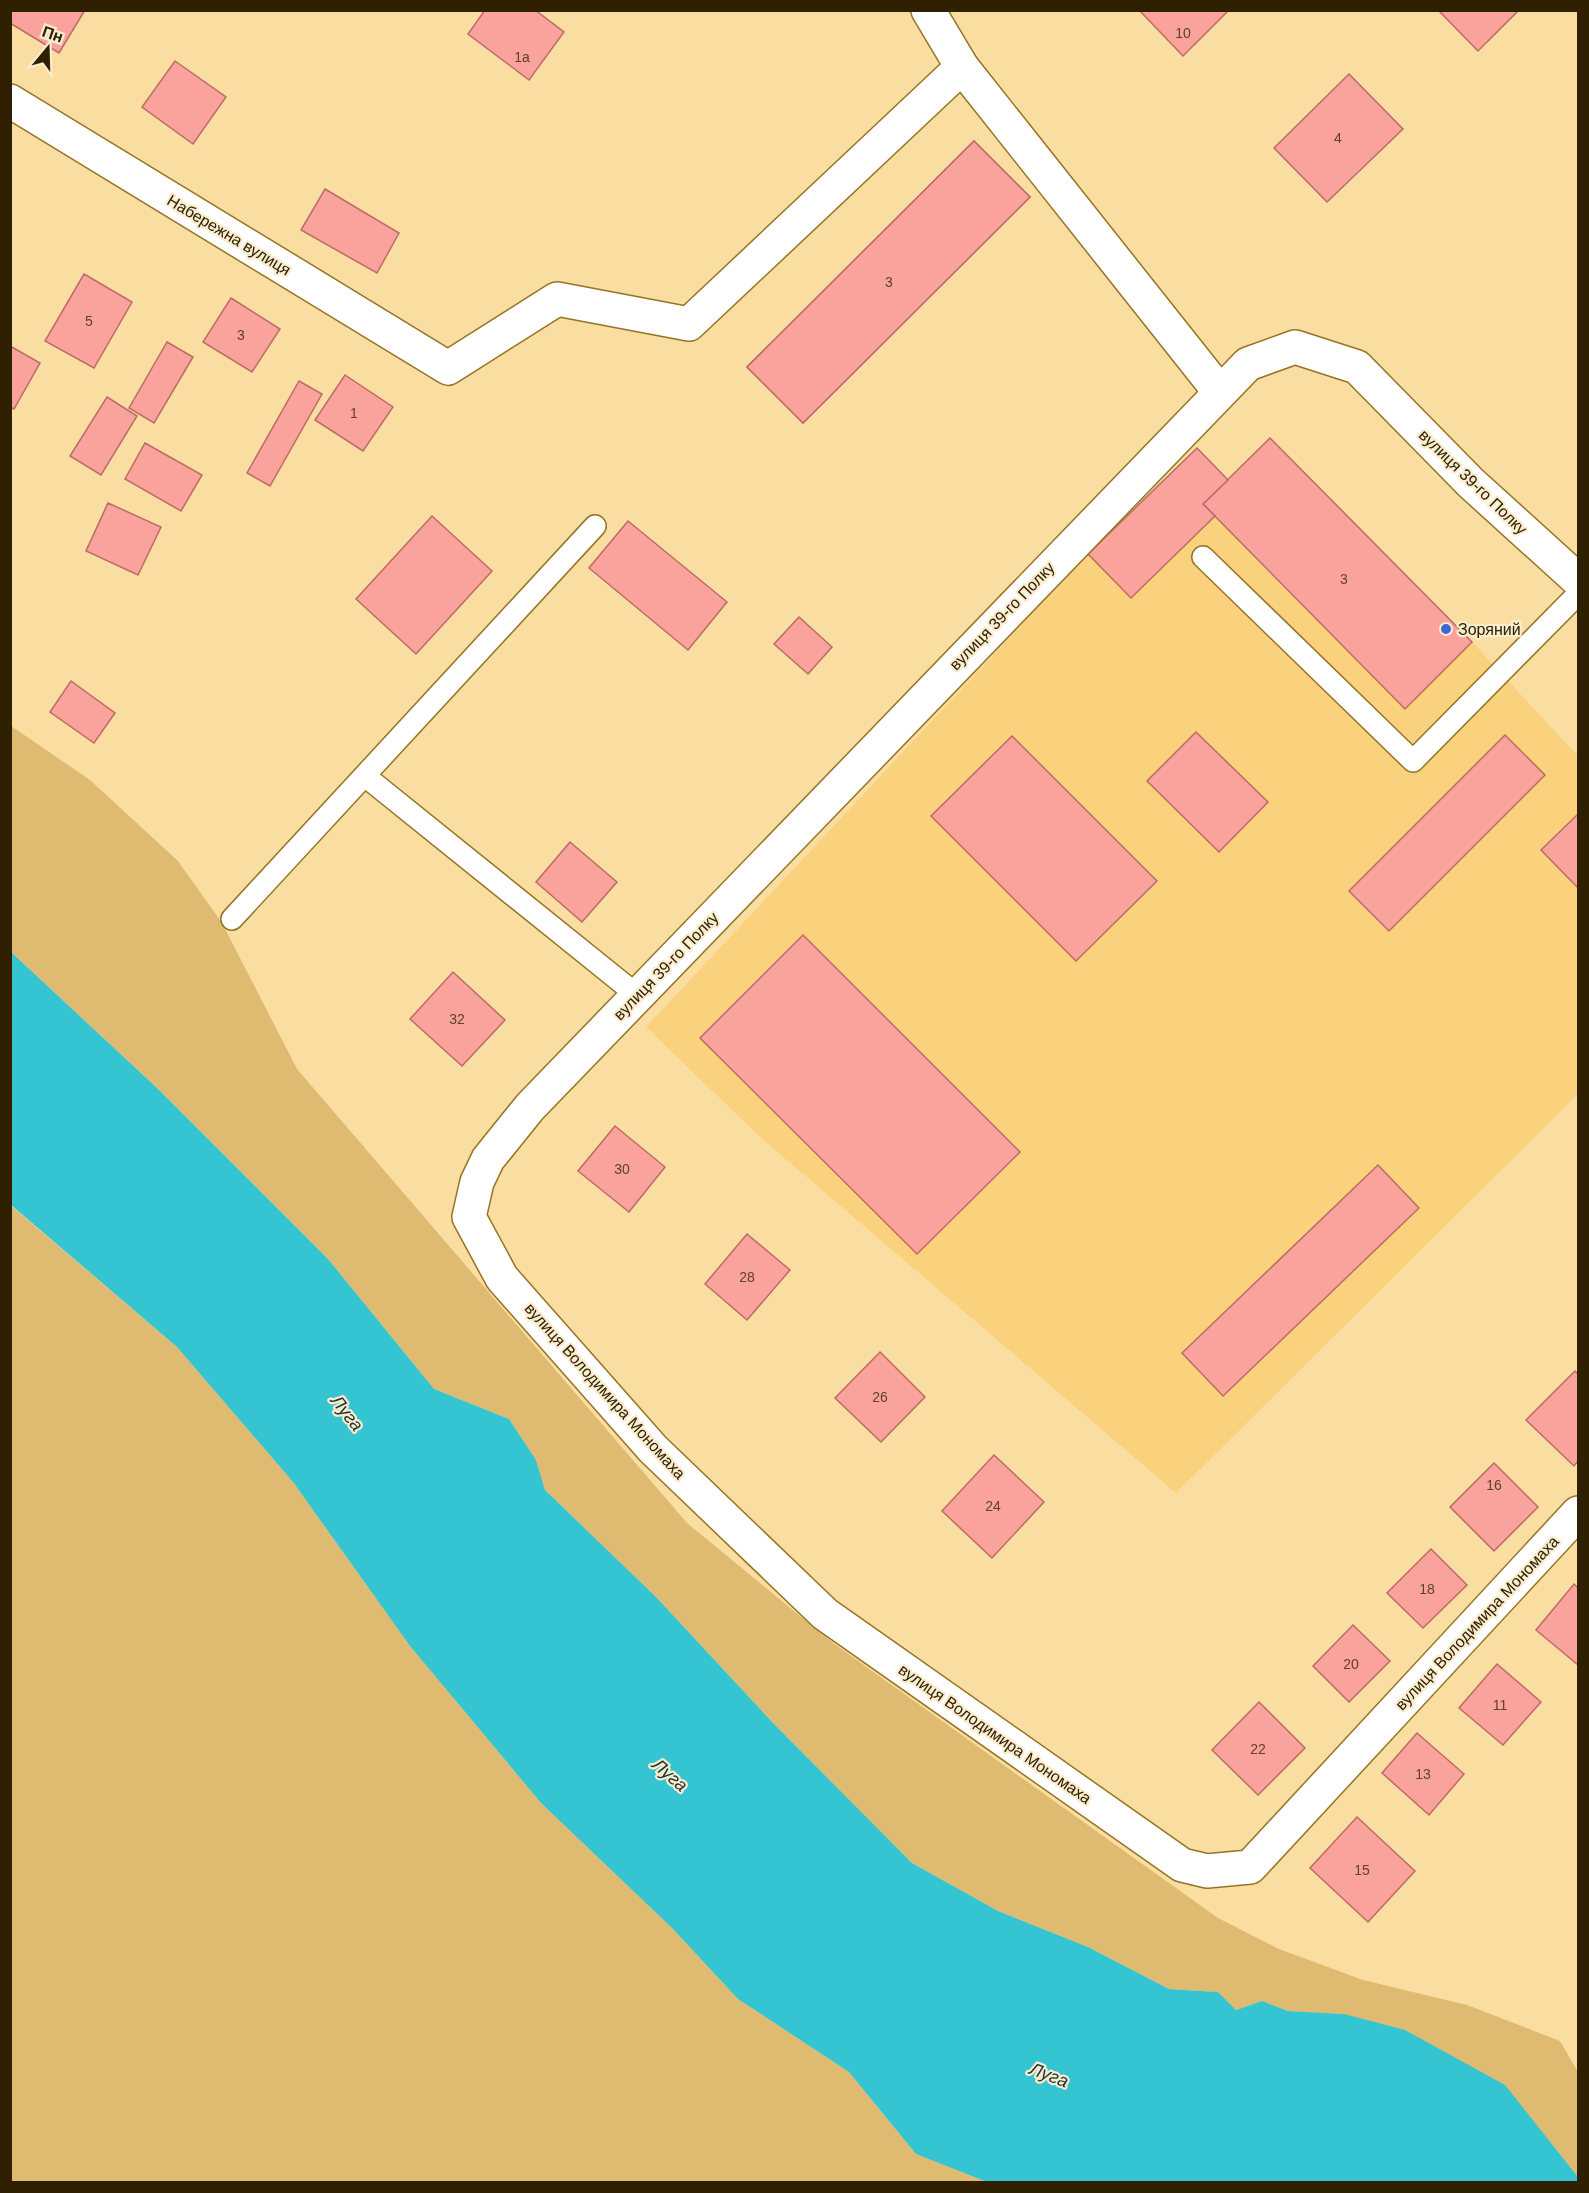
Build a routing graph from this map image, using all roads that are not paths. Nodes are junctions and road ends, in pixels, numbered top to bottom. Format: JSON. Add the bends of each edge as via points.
{"nodes":[{"id":1,"x":928,"y":10,"type":"edge"},
{"id":2,"x":962,"y":67,"type":"junction"},
{"id":3,"x":10,"y":101,"type":"edge"},
{"id":4,"x":1219,"y":391,"type":"junction"},
{"id":5,"x":596,"y":526,"type":"dead end"},
{"id":6,"x":1203,"y":557,"type":"dead end"},
{"id":7,"x":1578,"y":580,"type":"edge"},
{"id":8,"x":1578,"y":594,"type":"edge"},
{"id":9,"x":364,"y":776,"type":"junction"},
{"id":10,"x":232,"y":919,"type":"dead end"},
{"id":11,"x":637,"y":995,"type":"junction"},
{"id":12,"x":477,"y":1182,"type":"joint"},
{"id":13,"x":1578,"y":1513,"type":"edge"}],
"edges":[{"from":1,"to":2,"type":"street"},
{"from":2,"to":3,"type":"street","name":"Набережна вулиця","via":[[689,324],[557,299],[448,368]]},
{"from":2,"to":4,"type":"street"},
{"from":4,"to":7,"type":"street","name":"вулиця 39-го Полку","via":[[1248,364],[1295,347],[1357,367],[1471,483]]},
{"from":4,"to":11,"type":"street","name":"вулиця 39-го Полку"},
{"from":5,"to":9,"type":"lane"},
{"from":6,"to":8,"type":"lane","via":[[1413,761]]},
{"from":9,"to":10,"type":"lane"},
{"from":9,"to":11,"type":"lane"},
{"from":11,"to":12,"type":"street","name":"вулиця 39-го Полку","via":[[530,1107],[488,1159]]},
{"from":12,"to":13,"type":"street","name":"вулиця Володимира Мономаха","via":[[470,1217],[502,1278],[661,1457],[825,1614],[1182,1865],[1207,1871],[1250,1867]]}]}
